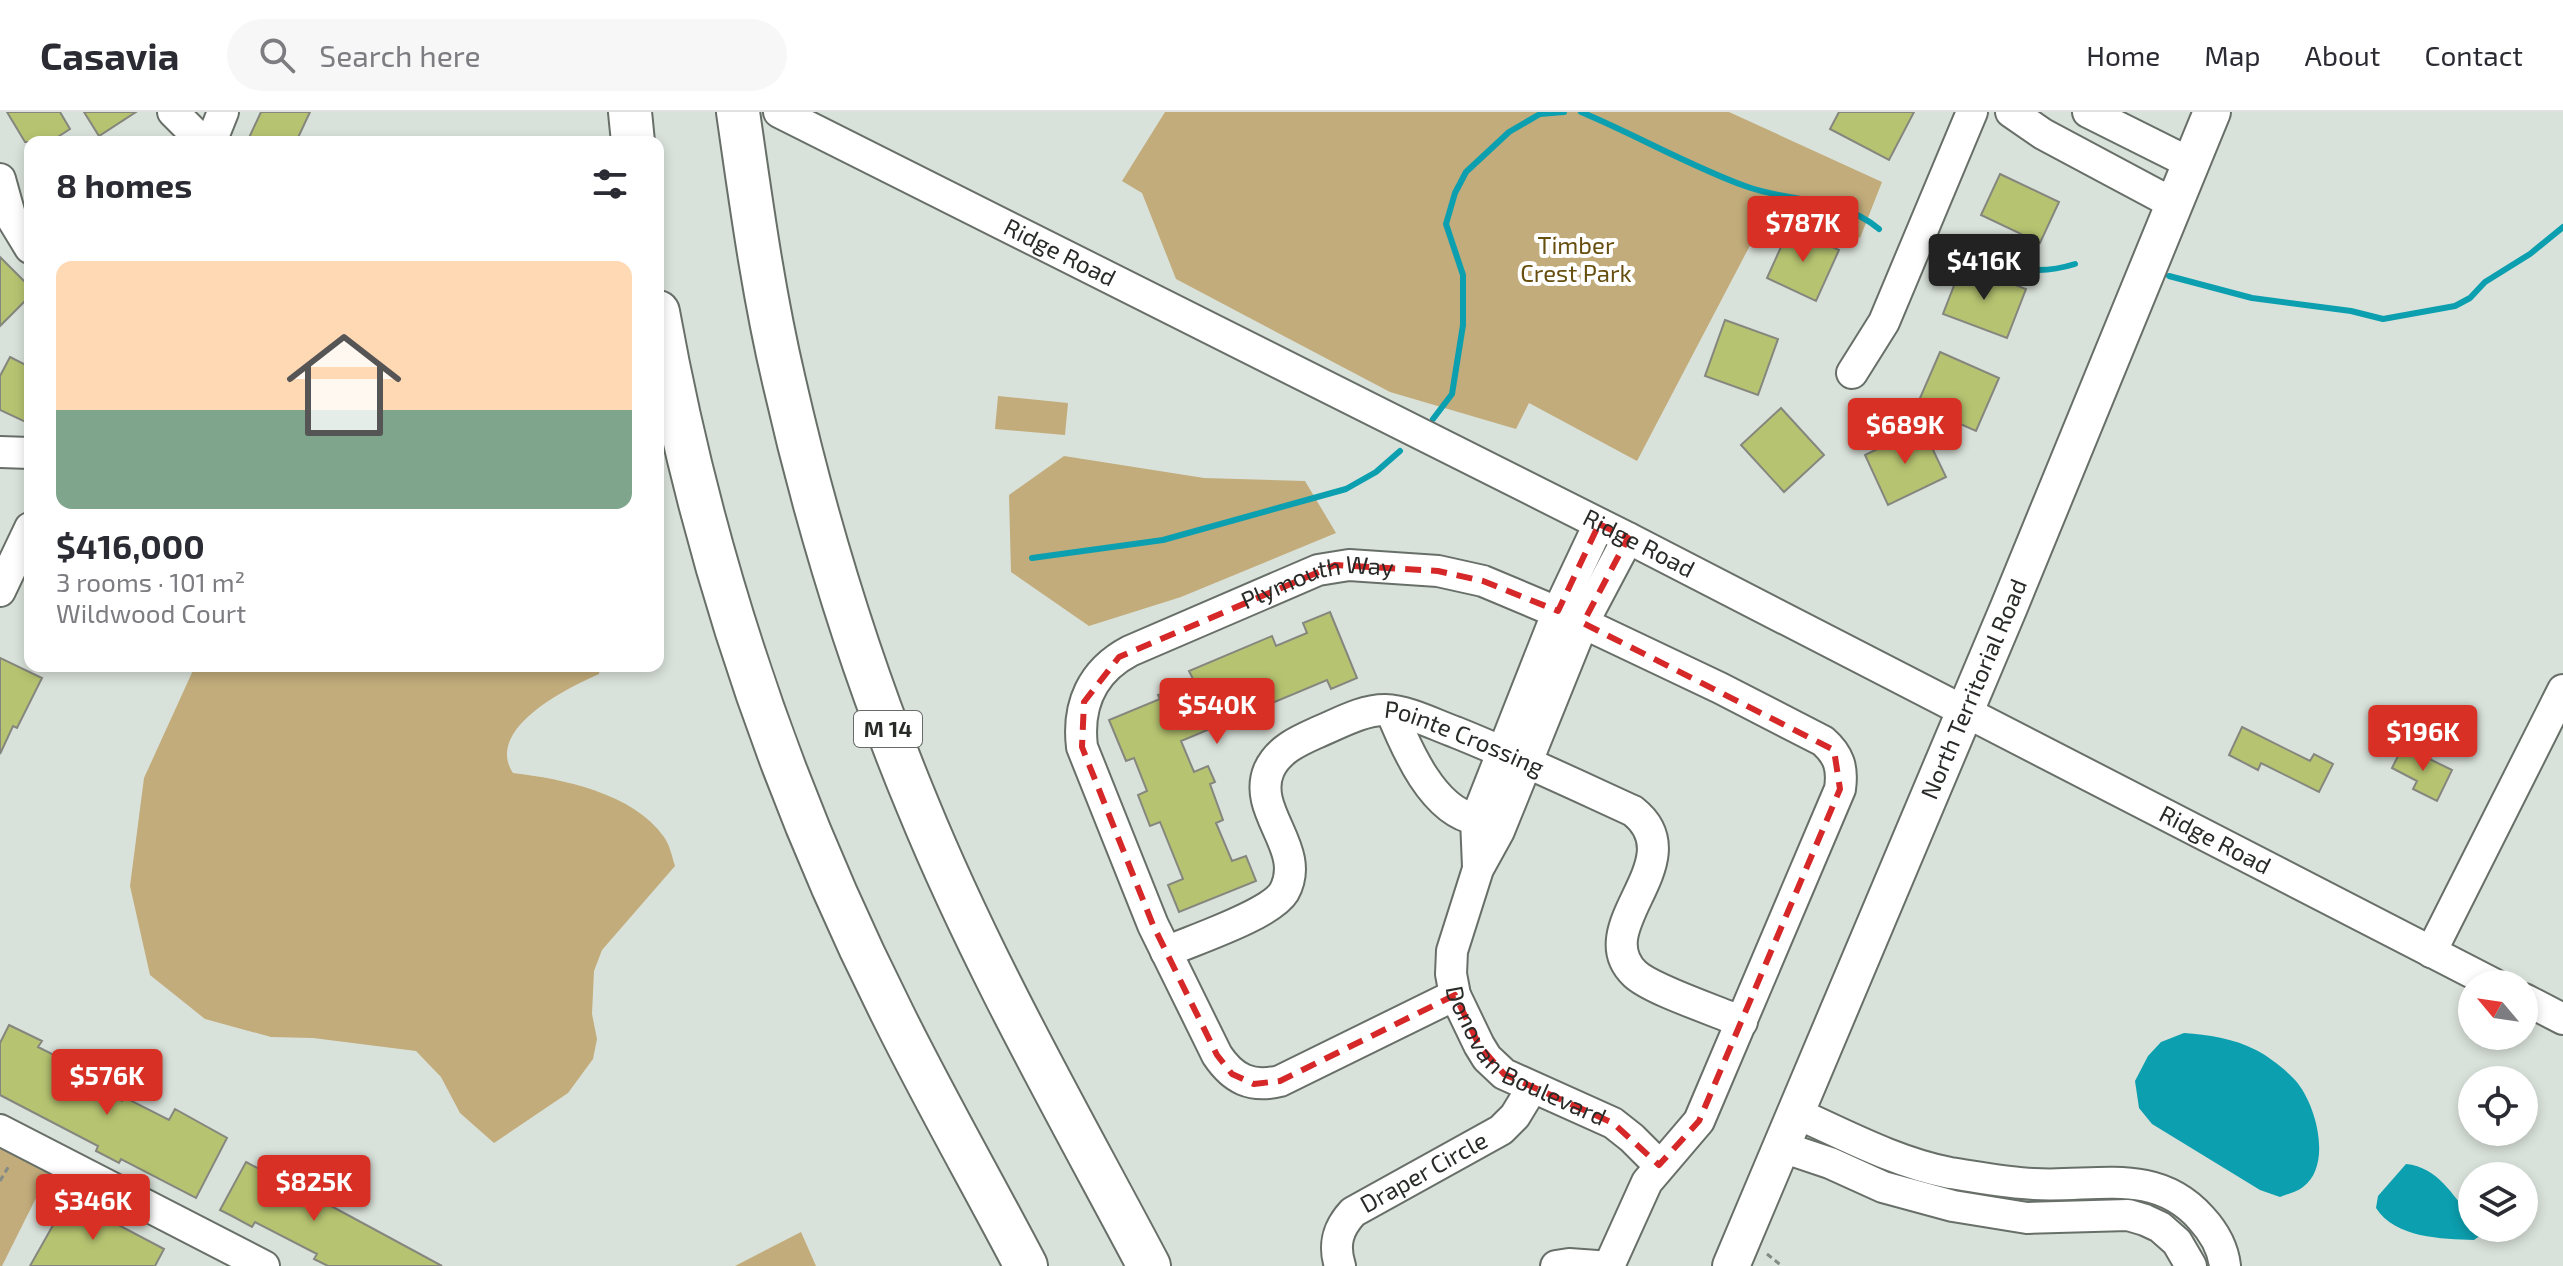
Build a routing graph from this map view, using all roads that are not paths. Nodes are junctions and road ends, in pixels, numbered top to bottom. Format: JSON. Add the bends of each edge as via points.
{"nodes":[{"id":1,"x":173,"y":112,"type":"edge"},
{"id":2,"x":223,"y":112,"type":"edge"},
{"id":3,"x":630,"y":112,"type":"edge"},
{"id":4,"x":738,"y":112,"type":"edge"},
{"id":5,"x":779,"y":112,"type":"edge"},
{"id":6,"x":1972,"y":112,"type":"edge"},
{"id":7,"x":2011,"y":112,"type":"edge"},
{"id":8,"x":2088,"y":112,"type":"edge"},
{"id":9,"x":2212,"y":112,"type":"edge"},
{"id":10,"x":197,"y":136,"type":"edge"},
{"id":11,"x":213,"y":136,"type":"edge"},
{"id":12,"x":632,"y":136,"type":"edge"},
{"id":13,"x":2190,"y":163,"type":"junction"},
{"id":14,"x":0,"y":179,"type":"edge"},
{"id":15,"x":2174,"y":204,"type":"junction"},
{"id":16,"x":24,"y":238,"type":"edge"},
{"id":17,"x":664,"y":341,"type":"edge"},
{"id":18,"x":1852,"y":373,"type":"dead end"},
{"id":19,"x":0,"y":452,"type":"edge"},
{"id":20,"x":24,"y":453,"type":"edge"},
{"id":21,"x":1599,"y":524,"type":"junction"},
{"id":22,"x":1628,"y":538,"type":"junction"},
{"id":23,"x":24,"y":541,"type":"edge"},
{"id":24,"x":0,"y":591,"type":"edge"},
{"id":25,"x":1571,"y":617,"type":"junction"},
{"id":26,"x":2563,"y":690,"type":"edge"},
{"id":27,"x":1965,"y":710,"type":"junction"},
{"id":28,"x":1391,"y":711,"type":"junction"},
{"id":29,"x":1514,"y":757,"type":"junction"},
{"id":30,"x":1476,"y":819,"type":"junction"},
{"id":31,"x":1478,"y":869,"type":"junction"},
{"id":32,"x":1166,"y":952,"type":"junction"},
{"id":33,"x":2431,"y":952,"type":"junction"},
{"id":34,"x":2466,"y":970,"type":"edge"},
{"id":35,"x":1455,"y":995,"type":"junction"},
{"id":36,"x":2538,"y":1006,"type":"edge"},
{"id":37,"x":2563,"y":1019,"type":"edge"},
{"id":38,"x":1742,"y":1022,"type":"junction"},
{"id":39,"x":1532,"y":1088,"type":"junction"},
{"id":40,"x":1796,"y":1113,"type":"junction"},
{"id":41,"x":0,"y":1130,"type":"edge"},
{"id":42,"x":1782,"y":1147,"type":"junction"},
{"id":43,"x":1659,"y":1165,"type":"junction"},
{"id":44,"x":264,"y":1266,"type":"edge"},
{"id":45,"x":1026,"y":1266,"type":"edge"},
{"id":46,"x":1149,"y":1266,"type":"edge"},
{"id":47,"x":1340,"y":1266,"type":"edge"},
{"id":48,"x":1556,"y":1266,"type":"edge"},
{"id":49,"x":1597,"y":1266,"type":"edge"},
{"id":50,"x":1609,"y":1266,"type":"edge"},
{"id":51,"x":1731,"y":1266,"type":"edge"},
{"id":52,"x":2191,"y":1266,"type":"edge"},
{"id":53,"x":2225,"y":1266,"type":"edge"}],
"edges":[{"from":1,"to":10,"type":"street"},
{"from":2,"to":11,"type":"street"},
{"from":3,"to":12,"type":"highway"},
{"from":4,"to":46,"type":"highway","number":"M 14","via":[[783,378],[825,544],[878,702],[964,912]]},
{"from":5,"to":21,"type":"street","name":"Ridge Road"},
{"from":6,"to":18,"type":"street","via":[[1884,322]]},
{"from":7,"to":15,"type":"street"},
{"from":8,"to":13,"type":"street"},
{"from":9,"to":13,"type":"main road","name":"North Territorial Road"},
{"from":13,"to":15,"type":"main road","name":"North Territorial Road"},
{"from":14,"to":16,"type":"street","via":[[10,215]]},
{"from":15,"to":27,"type":"main road","name":"North Territorial Road"},
{"from":17,"to":45,"type":"highway","via":[[734,622],[799,805],[892,1014]]},
{"from":19,"to":20,"type":"street"},
{"from":21,"to":22,"type":"street","name":"Ridge Road"},
{"from":21,"to":25,"type":"street","name":"Donovan Boulevard"},
{"from":22,"to":25,"type":"street","name":"Donovan Boulevard"},
{"from":22,"to":27,"type":"street","name":"Ridge Road"},
{"from":23,"to":24,"type":"street"},
{"from":25,"to":29,"type":"street","name":"Donovan Boulevard"},
{"from":25,"to":32,"type":"street","name":"Plymouth Way","via":[[1468,577],[1335,565],[1109,664],[1084,702],[1082,747]]},
{"from":25,"to":38,"type":"street","name":"Plymouth Way","via":[[1823,741],[1839,760],[1840,789]]},
{"from":26,"to":33,"type":"street"},
{"from":27,"to":33,"type":"street","name":"Ridge Road"},
{"from":27,"to":40,"type":"main road","name":"North Territorial Road"},
{"from":28,"to":29,"type":"street","name":"Pointe Crossing"},
{"from":28,"to":30,"type":"street","via":[[1406,747],[1446,807]]},
{"from":28,"to":32,"type":"street","name":"Pointe Crossing","via":[[1358,715],[1284,750],[1266,782],[1268,803],[1290,860],[1283,893],[1268,908]]},
{"from":29,"to":30,"type":"street","name":"Donovan Boulevard"},
{"from":29,"to":31,"type":"street","name":"Donovan Boulevard","via":[[1499,831]]},
{"from":29,"to":38,"type":"street","name":"Pointe Crossing","via":[[1644,820],[1654,843],[1653,857],[1624,928],[1623,956],[1646,982]]},
{"from":30,"to":31,"type":"street","name":"Donovan Boulevard"},
{"from":31,"to":35,"type":"street","name":"Donovan Boulevard","via":[[1452,951]]},
{"from":32,"to":35,"type":"street","name":"Plymouth Way","via":[[1221,1062],[1254,1084],[1280,1081]]},
{"from":33,"to":34,"type":"street","name":"Ridge Road"},
{"from":35,"to":39,"type":"street","name":"Donovan Boulevard","via":[[1487,1058]]},
{"from":36,"to":37,"type":"street"},
{"from":38,"to":43,"type":"street","name":"Plymouth Way","via":[[1699,1121]]},
{"from":39,"to":43,"type":"street","name":"Donovan Boulevard","via":[[1613,1123]]},
{"from":39,"to":47,"type":"street","name":"Draper Circle","via":[[1501,1130],[1353,1212],[1339,1231]]},
{"from":40,"to":42,"type":"main road","name":"North Territorial Road"},
{"from":40,"to":53,"type":"street","via":[[1947,1172],[2033,1184],[2133,1182],[2157,1187],[2204,1221]]},
{"from":41,"to":44,"type":"street"},
{"from":42,"to":51,"type":"main road","name":"North Territorial Road"},
{"from":42,"to":52,"type":"street","via":[[1883,1187],[1953,1206],[2027,1218],[2128,1215],[2160,1227]]},
{"from":43,"to":50,"type":"street"},
{"from":48,"to":49,"type":"street"}]}
